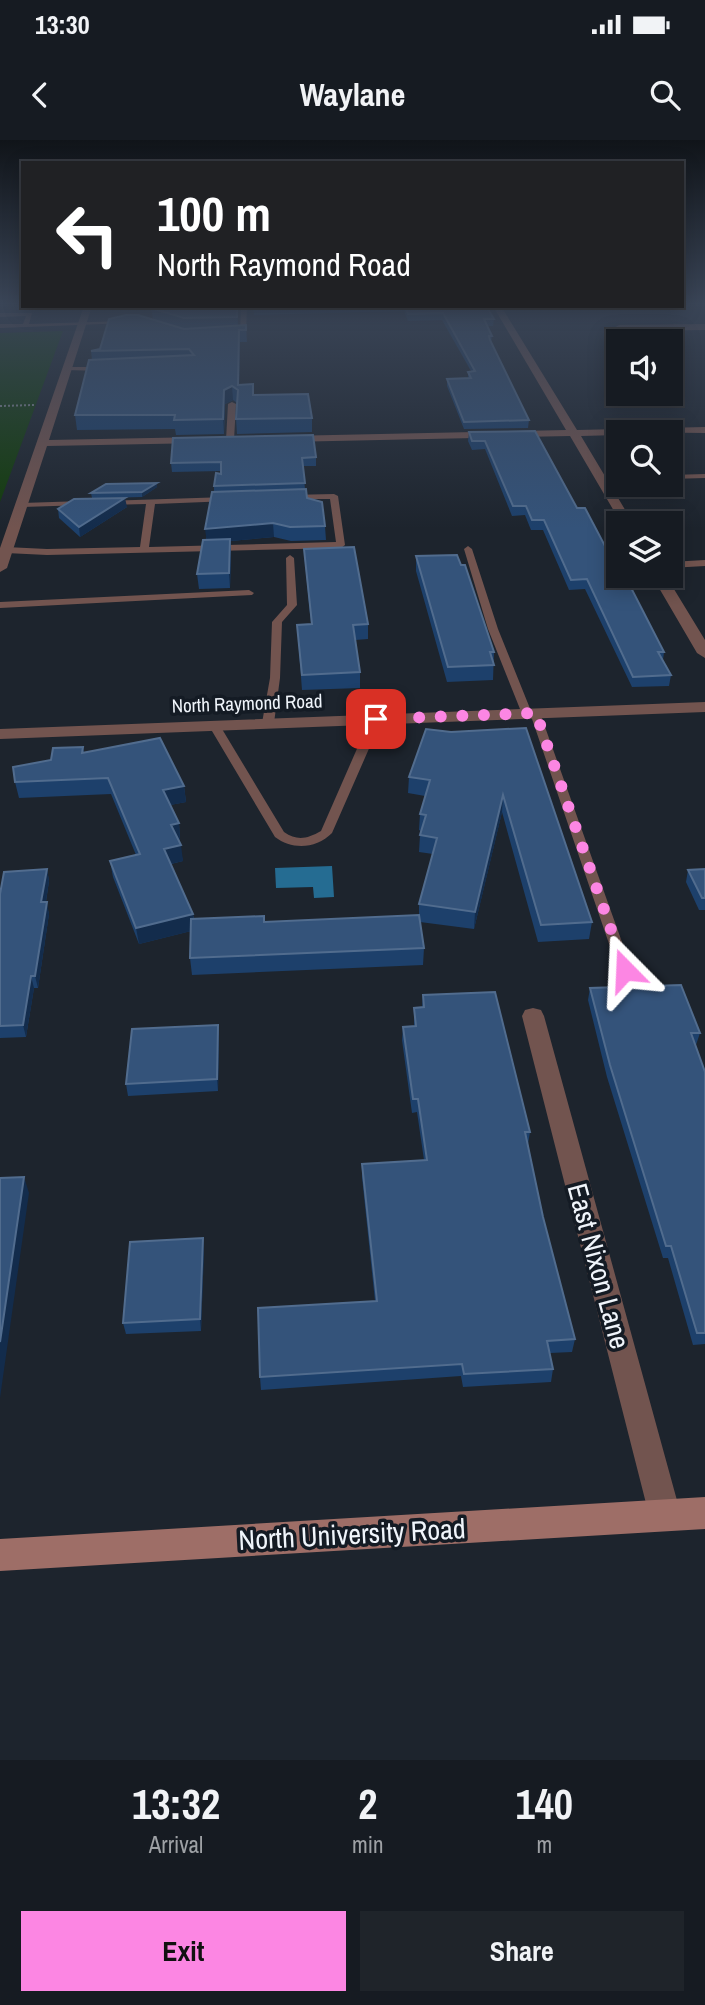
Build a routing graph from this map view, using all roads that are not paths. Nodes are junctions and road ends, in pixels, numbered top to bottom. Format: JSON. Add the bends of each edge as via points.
{"nodes":[{"id":1,"x":64,"y":378,"type":"edge"},
{"id":2,"x":540,"y":378,"type":"edge"},
{"id":3,"x":232,"y":404,"type":"edge"},
{"id":4,"x":705,"y":430,"type":"edge"},
{"id":5,"x":683,"y":431,"type":"edge"},
{"id":6,"x":606,"y":432,"type":"edge"},
{"id":7,"x":573,"y":433,"type":"junction"},
{"id":8,"x":244,"y":439,"type":"edge"},
{"id":9,"x":271,"y":439,"type":"edge"},
{"id":10,"x":230,"y":440,"type":"junction"},
{"id":11,"x":43,"y":443,"type":"junction"},
{"id":12,"x":705,"y":475,"type":"edge"},
{"id":13,"x":683,"y":476,"type":"edge"},
{"id":14,"x":600,"y":479,"type":"junction"},
{"id":15,"x":606,"y":479,"type":"edge"},
{"id":16,"x":282,"y":498,"type":"edge"},
{"id":17,"x":242,"y":499,"type":"edge"},
{"id":18,"x":151,"y":502,"type":"junction"},
{"id":19,"x":22,"y":505,"type":"junction"},
{"id":20,"x":620,"y":511,"type":"edge"},
{"id":21,"x":468,"y":549,"type":"dead end"},
{"id":22,"x":145,"y":550,"type":"junction"},
{"id":23,"x":290,"y":558,"type":"dead end"},
{"id":24,"x":2,"y":560,"type":"edge"},
{"id":25,"x":705,"y":563,"type":"edge"},
{"id":26,"x":683,"y":564,"type":"edge"},
{"id":27,"x":666,"y":588,"type":"edge"},
{"id":28,"x":249,"y":593,"type":"dead end"},
{"id":29,"x":0,"y":605,"type":"edge"},
{"id":30,"x":705,"y":653,"type":"edge"},
{"id":31,"x":705,"y":707,"type":"edge"},
{"id":32,"x":531,"y":713,"type":"junction"},
{"id":33,"x":376,"y":719,"type":"junction"},
{"id":34,"x":268,"y":723,"type":"junction"},
{"id":35,"x":215,"y":726,"type":"junction"},
{"id":36,"x":0,"y":734,"type":"edge"},
{"id":37,"x":625,"y":970,"type":"dead end"},
{"id":38,"x":533,"y":1016,"type":"dead end"},
{"id":39,"x":705,"y":1513,"type":"edge"},
{"id":40,"x":665,"y":1516,"type":"junction"},
{"id":41,"x":0,"y":1555,"type":"edge"}],
"edges":[{"from":1,"to":11,"type":"street"},
{"from":2,"to":7,"type":"street"},
{"from":3,"to":10,"type":"lane"},
{"from":4,"to":5,"type":"street"},
{"from":6,"to":7,"type":"street"},
{"from":7,"to":9,"type":"street"},
{"from":7,"to":14,"type":"street"},
{"from":8,"to":10,"type":"street"},
{"from":10,"to":11,"type":"street"},
{"from":11,"to":19,"type":"street"},
{"from":12,"to":13,"type":"lane"},
{"from":14,"to":15,"type":"lane"},
{"from":14,"to":20,"type":"street"},
{"from":16,"to":22,"type":"lane","via":[[334,496],[341,545]]},
{"from":17,"to":18,"type":"lane"},
{"from":18,"to":19,"type":"lane"},
{"from":18,"to":22,"type":"lane"},
{"from":19,"to":24,"type":"street"},
{"from":21,"to":32,"type":"lane","via":[[493,629]]},
{"from":22,"to":24,"type":"lane"},
{"from":23,"to":34,"type":"lane","via":[[292,606],[277,622]]},
{"from":25,"to":26,"type":"lane"},
{"from":27,"to":30,"type":"street"},
{"from":28,"to":29,"type":"lane"},
{"from":31,"to":32,"type":"street","name":"North Raymond Road"},
{"from":32,"to":33,"type":"street","name":"North Raymond Road"},
{"from":32,"to":37,"type":"lane"},
{"from":33,"to":34,"type":"street","name":"North Raymond Road"},
{"from":33,"to":35,"type":"lane","via":[[326,833],[302,843],[279,834]]},
{"from":34,"to":35,"type":"street","name":"North Raymond Road"},
{"from":35,"to":36,"type":"street","name":"North Raymond Road"},
{"from":38,"to":40,"type":"street","name":"East Nixon Lane"},
{"from":39,"to":40,"type":"main road","name":"North University Road"},
{"from":40,"to":41,"type":"main road","name":"North University Road"}]}
